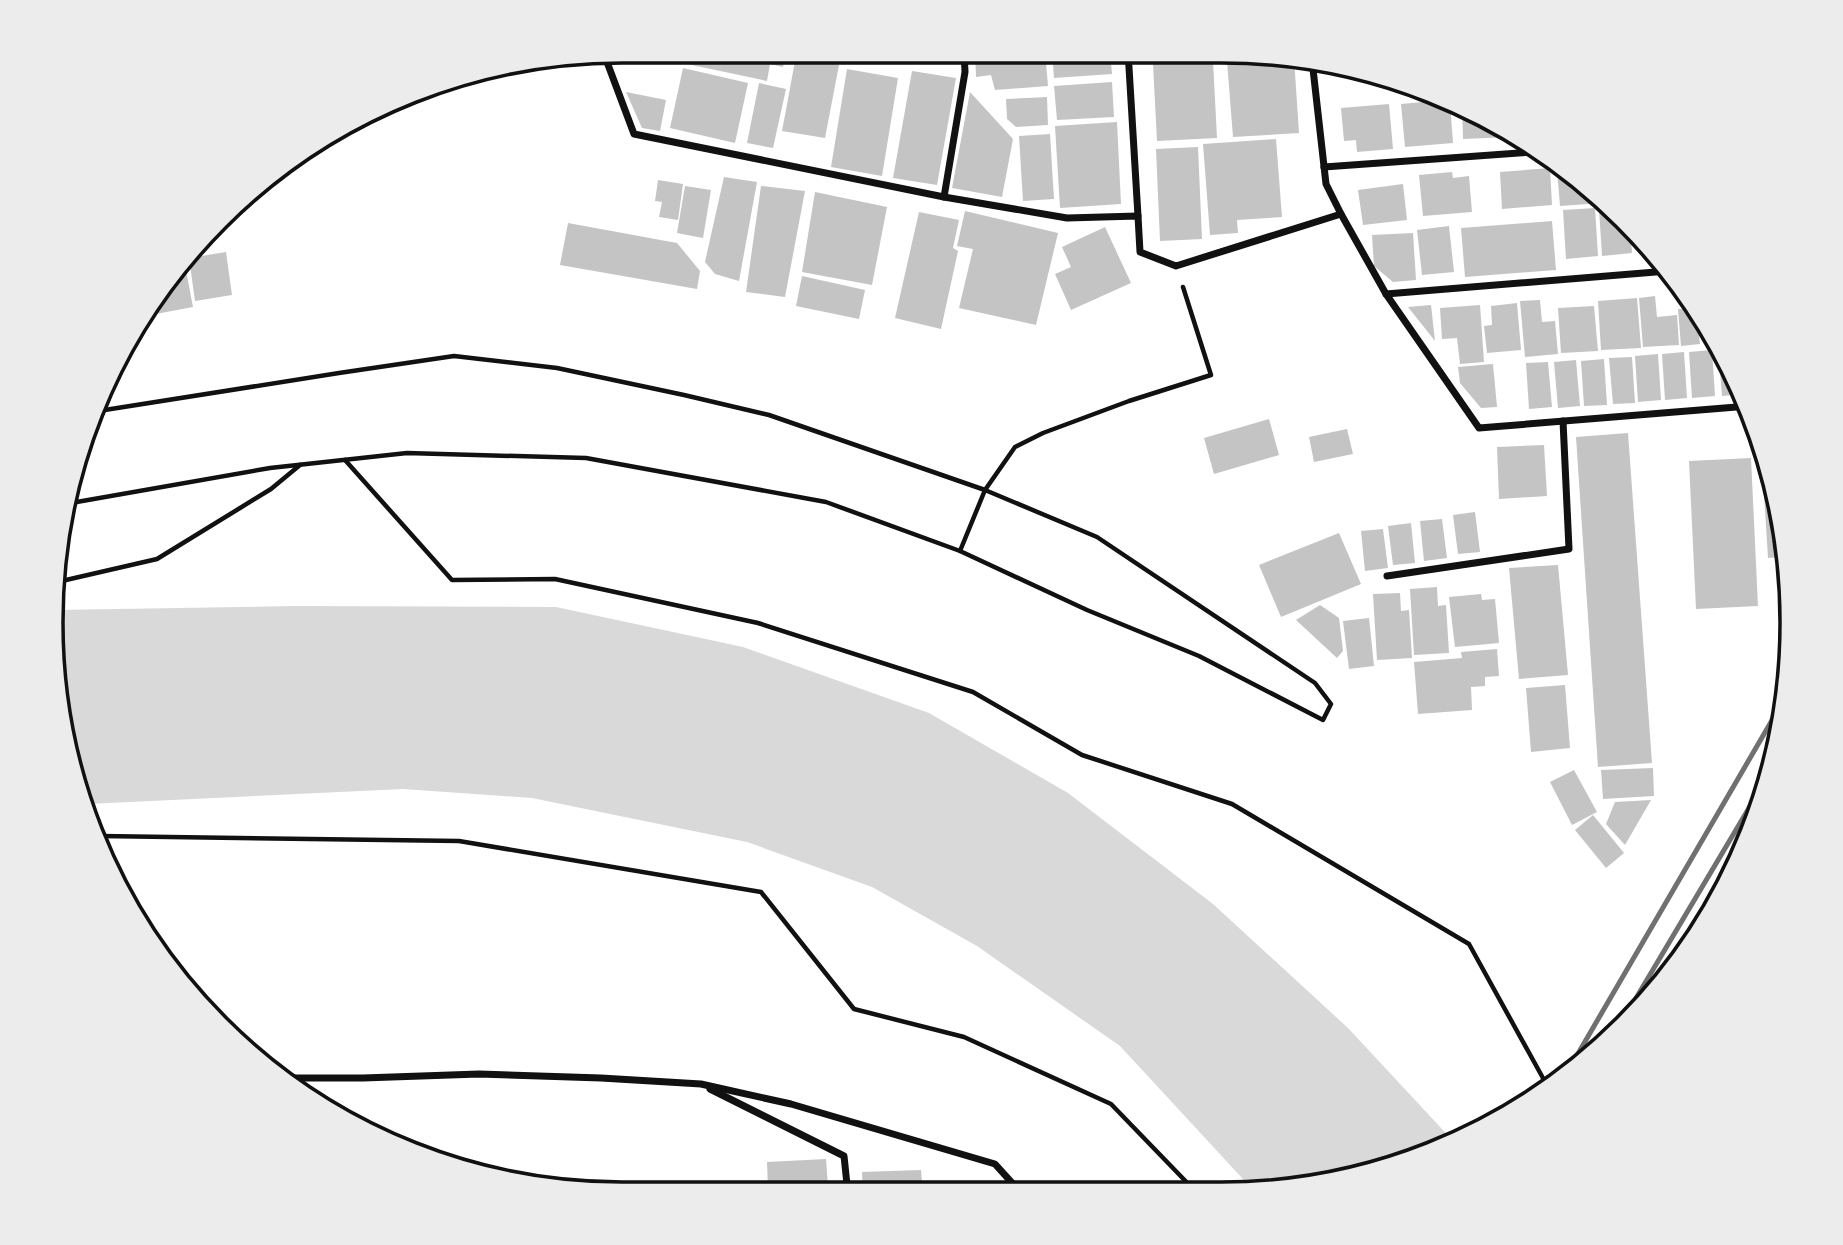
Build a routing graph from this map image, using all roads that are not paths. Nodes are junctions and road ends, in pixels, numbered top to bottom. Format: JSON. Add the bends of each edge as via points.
{"nodes":[{"id":1,"x":608,"y":63,"type":"edge"},
{"id":2,"x":965,"y":63,"type":"edge"},
{"id":3,"x":1129,"y":63,"type":"edge"},
{"id":4,"x":1313,"y":71,"type":"edge"},
{"id":5,"x":1524,"y":153,"type":"edge"},
{"id":6,"x":1324,"y":167,"type":"junction"},
{"id":7,"x":944,"y":197,"type":"junction"},
{"id":8,"x":1341,"y":214,"type":"junction"},
{"id":9,"x":1138,"y":216,"type":"junction"},
{"id":10,"x":1656,"y":272,"type":"edge"},
{"id":11,"x":1385,"y":294,"type":"junction"},
{"id":12,"x":1737,"y":407,"type":"edge"},
{"id":13,"x":1563,"y":421,"type":"junction"},
{"id":14,"x":1387,"y":576,"type":"dead end"},
{"id":15,"x":298,"y":1078,"type":"edge"},
{"id":16,"x":701,"y":1084,"type":"junction"},
{"id":17,"x":847,"y":1182,"type":"edge"},
{"id":18,"x":1011,"y":1182,"type":"edge"}],
"edges":[{"from":1,"to":7,"type":"street","via":[[634,134]]},
{"from":2,"to":7,"type":"street"},
{"from":3,"to":9,"type":"street"},
{"from":4,"to":6,"type":"street"},
{"from":5,"to":6,"type":"street"},
{"from":6,"to":8,"type":"street","via":[[1326,184]]},
{"from":7,"to":9,"type":"street","via":[[1067,218]]},
{"from":8,"to":9,"type":"street","via":[[1176,266],[1140,252]]},
{"from":8,"to":11,"type":"street"},
{"from":10,"to":11,"type":"street"},
{"from":11,"to":13,"type":"street","via":[[1479,428]]},
{"from":12,"to":13,"type":"street"},
{"from":13,"to":14,"type":"street","via":[[1569,549]]},
{"from":15,"to":16,"type":"street","via":[[479,1074]]},
{"from":16,"to":17,"type":"street","via":[[844,1156]]},
{"from":16,"to":18,"type":"street","via":[[791,1104],[995,1164]]}]}
